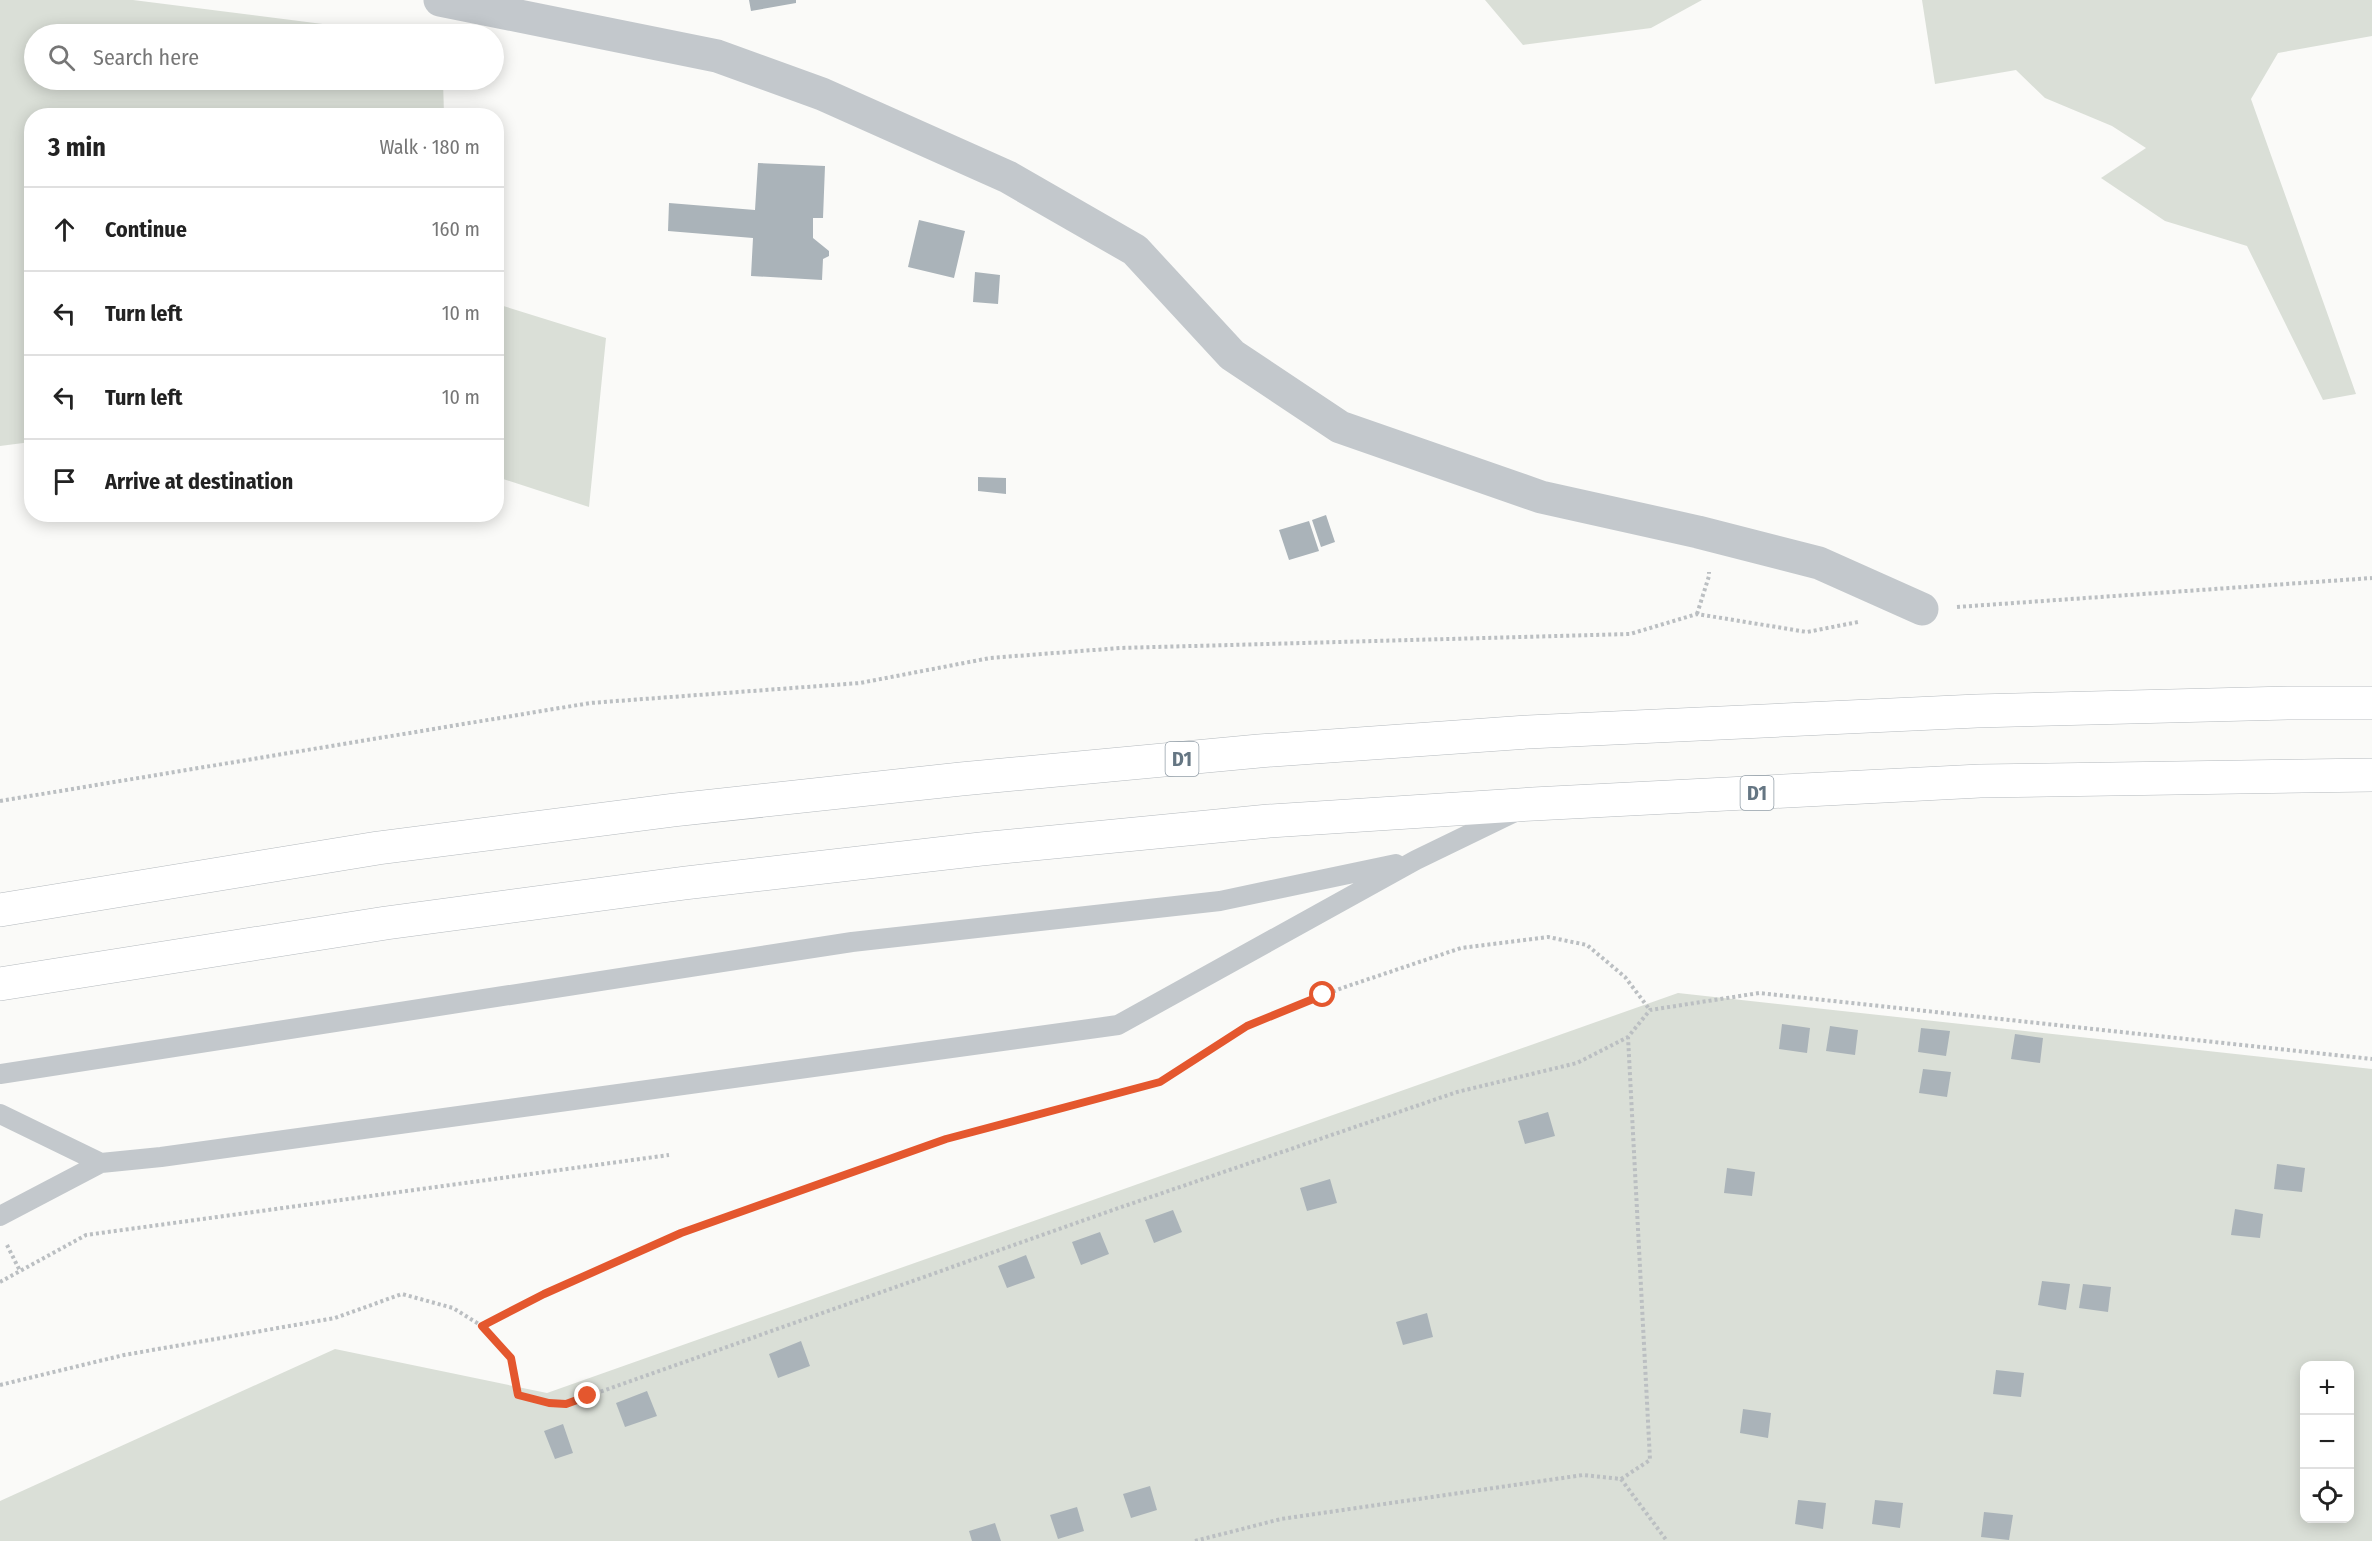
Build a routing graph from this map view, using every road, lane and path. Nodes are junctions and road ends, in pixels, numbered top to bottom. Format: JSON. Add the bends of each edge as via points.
{"nodes":[{"id":1,"x":440,"y":0,"type":"edge"},
{"id":2,"x":2372,"y":578,"type":"edge"},
{"id":3,"x":1922,"y":609,"type":"joint"},
{"id":4,"x":1864,"y":621,"type":"dead end"},
{"id":5,"x":2372,"y":703,"type":"edge"},
{"id":6,"x":2372,"y":775,"type":"edge"},
{"id":7,"x":0,"y":801,"type":"edge"},
{"id":8,"x":1533,"y":804,"type":"junction"},
{"id":9,"x":1416,"y":860,"type":"junction"},
{"id":10,"x":0,"y":910,"type":"edge"},
{"id":11,"x":0,"y":984,"type":"edge"},
{"id":12,"x":1650,"y":1010,"type":"junction"},
{"id":13,"x":1628,"y":1037,"type":"junction"},
{"id":14,"x":2372,"y":1059,"type":"edge"},
{"id":15,"x":0,"y":1074,"type":"edge"},
{"id":16,"x":0,"y":1114,"type":"edge"},
{"id":17,"x":669,"y":1155,"type":"dead end"},
{"id":18,"x":101,"y":1163,"type":"junction"},
{"id":19,"x":0,"y":1216,"type":"edge"},
{"id":20,"x":6,"y":1243,"type":"dead end"},
{"id":21,"x":20,"y":1271,"type":"junction"},
{"id":22,"x":0,"y":1282,"type":"edge"},
{"id":23,"x":482,"y":1326,"type":"junction"},
{"id":24,"x":0,"y":1385,"type":"edge"},
{"id":25,"x":1621,"y":1479,"type":"junction"},
{"id":26,"x":1195,"y":1541,"type":"edge"},
{"id":27,"x":1667,"y":1541,"type":"edge"}],
"edges":[{"from":1,"to":3,"type":"street","via":[[717,56],[822,94],[1008,177],[1135,250],[1232,355],[1340,427],[1541,497],[1819,563]]},
{"from":2,"to":3,"type":"path"},
{"from":4,"to":7,"type":"path","via":[[1807,632],[1697,614],[1630,634],[1120,648],[990,658],[860,682],[590,703]]},
{"from":5,"to":10,"type":"highway","number":"D1","via":[[1977,711],[1528,732],[1259,751],[674,810],[402,844]]},
{"from":6,"to":8,"type":"highway","number":"D1","via":[[1980,782]]},
{"from":8,"to":9,"type":"lane"},
{"from":8,"to":11,"type":"highway","number":"D1","via":[[1257,822],[685,883],[386,923]]},
{"from":9,"to":15,"type":"lane","via":[[1220,901],[852,942]]},
{"from":9,"to":18,"type":"lane","via":[[1118,1025]]},
{"from":12,"to":13,"type":"path"},
{"from":12,"to":14,"type":"path","via":[[1759,993]]},
{"from":12,"to":23,"type":"path","via":[[1625,977],[1587,945],[1548,937],[1461,948],[1342,988],[1247,1026],[1160,1082],[946,1139],[681,1233]]},
{"from":13,"to":23,"type":"path","via":[[1577,1063],[1457,1092],[566,1404],[518,1395],[511,1358]]},
{"from":13,"to":25,"type":"path","via":[[1650,1460]]},
{"from":16,"to":18,"type":"lane"},
{"from":17,"to":21,"type":"path","via":[[86,1235]]},
{"from":18,"to":19,"type":"lane"},
{"from":20,"to":21,"type":"path"},
{"from":21,"to":22,"type":"path"},
{"from":23,"to":24,"type":"path","via":[[453,1308],[402,1294],[335,1318],[124,1355]]},
{"from":25,"to":26,"type":"path","via":[[1583,1475],[1305,1515]]},
{"from":25,"to":27,"type":"path"}]}
